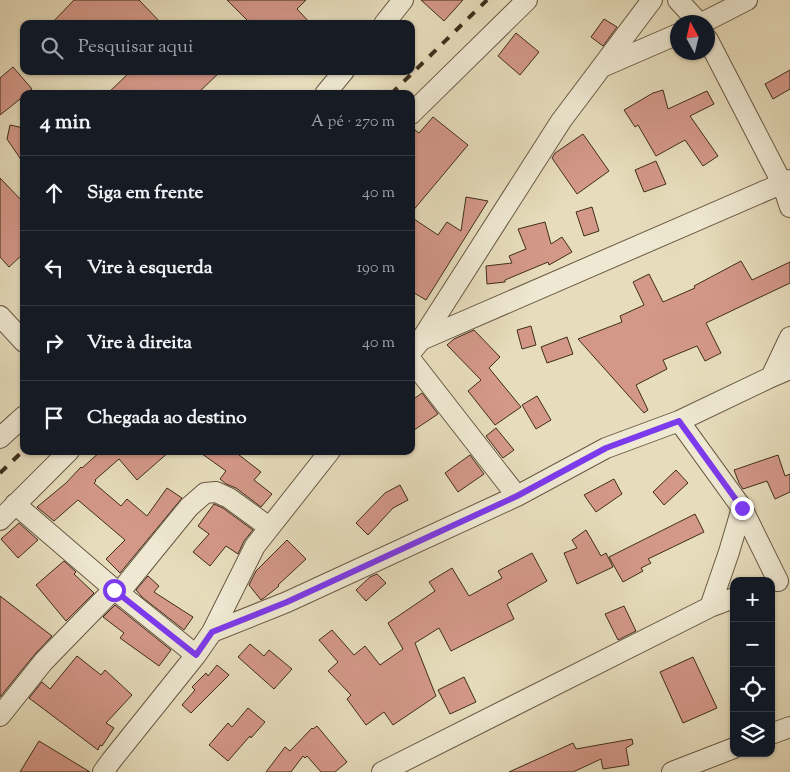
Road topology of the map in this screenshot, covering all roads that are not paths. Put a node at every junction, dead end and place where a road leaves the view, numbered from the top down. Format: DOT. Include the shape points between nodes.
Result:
graph roads {
  1 [pos="403,0"];
  2 [pos="528,0"];
  3 [pos="652,0"];
  4 [pos="678,0"];
  5 [pos="747,0"];
  6 [pos="692,15"];
  7 [pos="715,16"];
  8 [pos="387,20"];
  9 [pos="670,37"];
  10 [pos="715,53"];
  11 [pos="600,68"];
  12 [pos="341,75"];
  13 [pos="328,90"];
  14 [pos="415,110"];
  15 [pos="786,181"];
  16 [pos="790,207"];
  17 [pos="0,316"];
  18 [pos="790,337"];
  19 [pos="20,338"];
  20 [pos="416,346"];
  21 [pos="415,365"];
  22 [pos="790,370"];
  23 [pos="771,377"];
  24 [pos="20,420"];
  25 [pos="679,421"];
  26 [pos="0,438"];
  27 [pos="65,455"];
  28 [pos="327,455"];
  29 [pos="517,496"];
  30 [pos="15,504"];
  31 [pos="742,508"];
  32 [pos="0,520"];
  33 [pos="269,528"];
  34 [pos="780,580"];
  35 [pos="116,591"];
  36 [pos="730,600"];
  37 [pos="710,607"];
  38 [pos="212,632"];
  39 [pos="196,655"];
  40 [pos="0,716"];
  41 [pos="790,727"];
  42 [pos="775,733"];
  43 [pos="730,750"];
  44 [pos="103,772"];
  45 [pos="382,772"];
  46 [pos="672,772"];
  1 -- 8 [label="street"];
  2 -- 14 [label="street"];
  3 -- 11 [label="street"];
  4 -- 6 [label="street"];
  5 -- 7 [label="street"];
  9 -- 11 [label="street"];
  10 -- 15 [label="street"];
  11 -- 20 [label="street" via="561,121"];
  12 -- 13 [label="street"];
  15 -- 16 [label="street"];
  15 -- 20 [label="street"];
  17 -- 19 [label="street"];
  18 -- 23 [label="street"];
  21 -- 29 [label="street"];
  22 -- 23 [label="street"];
  23 -- 25 [label="street"];
  24 -- 26 [label="street"];
  25 -- 29 [label="street" via="606,448"];
  25 -- 31 [label="street"];
  27 -- 30 [label="street"];
  28 -- 33 [label="street"];
  29 -- 38 [label="street" via="287,602"];
  30 -- 32 [label="street"];
  30 -- 35 [label="street"];
  31 -- 34 [label="street"];
  31 -- 37 [label="street"];
  33 -- 35 [label="street" via="229,498 216,492 205,493"];
  33 -- 38 [label="street" via="255,546"];
  35 -- 39 [label="street"];
  35 -- 40 [label="street" via="44,661"];
  36 -- 37 [label="street"];
  37 -- 45 [label="street"];
  38 -- 39 [label="street"];
  39 -- 44 [label="street"];
  41 -- 42 [label="street"];
  43 -- 46 [label="street"];
}
